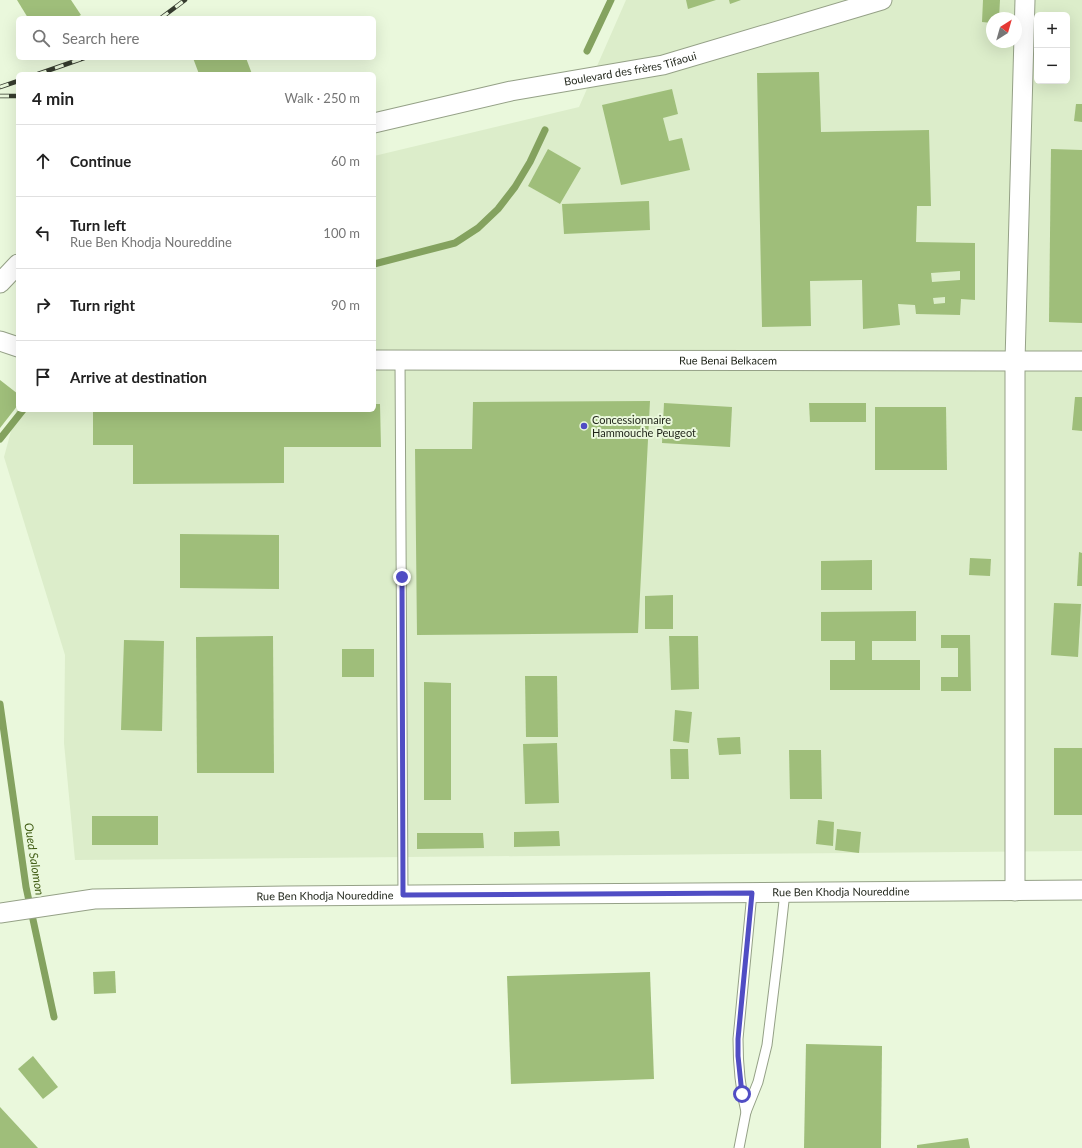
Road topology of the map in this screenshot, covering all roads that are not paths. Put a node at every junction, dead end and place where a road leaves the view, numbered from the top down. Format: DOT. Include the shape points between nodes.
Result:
graph roads {
  1 [pos="882,0"];
  2 [pos="1025,0"];
  3 [pos="376,123"];
  4 [pos="16,266"];
  5 [pos="0,284"];
  6 [pos="0,341"];
  7 [pos="16,346"];
  8 [pos="376,360"];
  9 [pos="400,360"];
  10 [pos="1015,361"];
  11 [pos="1082,361"];
  12 [pos="1082,890"];
  13 [pos="1015,891"];
  14 [pos="785,892"];
  15 [pos="752,893"];
  16 [pos="403,895"];
  17 [pos="0,913"];
  18 [pos="746,1112"];
  19 [pos="739,1148"];
  1 -- 3 [label="street, Boulevard des frères Tifaoui" via="662,65 511,91"];
  2 -- 10 [label="street"];
  4 -- 5 [label="street"];
  6 -- 7 [label="street"];
  8 -- 9 [label="street, Rue Benai Belkacem"];
  9 -- 10 [label="street, Rue Benai Belkacem"];
  9 -- 16 [label="lane"];
  10 -- 11 [label="street, Rue Benai Belkacem"];
  10 -- 13 [label="street"];
  12 -- 13 [label="street, Rue Ben Khodja Noureddine"];
  13 -- 14 [label="street, Rue Ben Khodja Noureddine"];
  14 -- 15 [label="street, Rue Ben Khodja Noureddine"];
  14 -- 18 [label="lane" via="767,1045 758,1082"];
  15 -- 16 [label="street, Rue Ben Khodja Noureddine"];
  15 -- 18 [label="lane" via="738,1039 742,1094"];
  16 -- 17 [label="street, Rue Ben Khodja Noureddine" via="94,899"];
  18 -- 19 [label="lane"];
}
